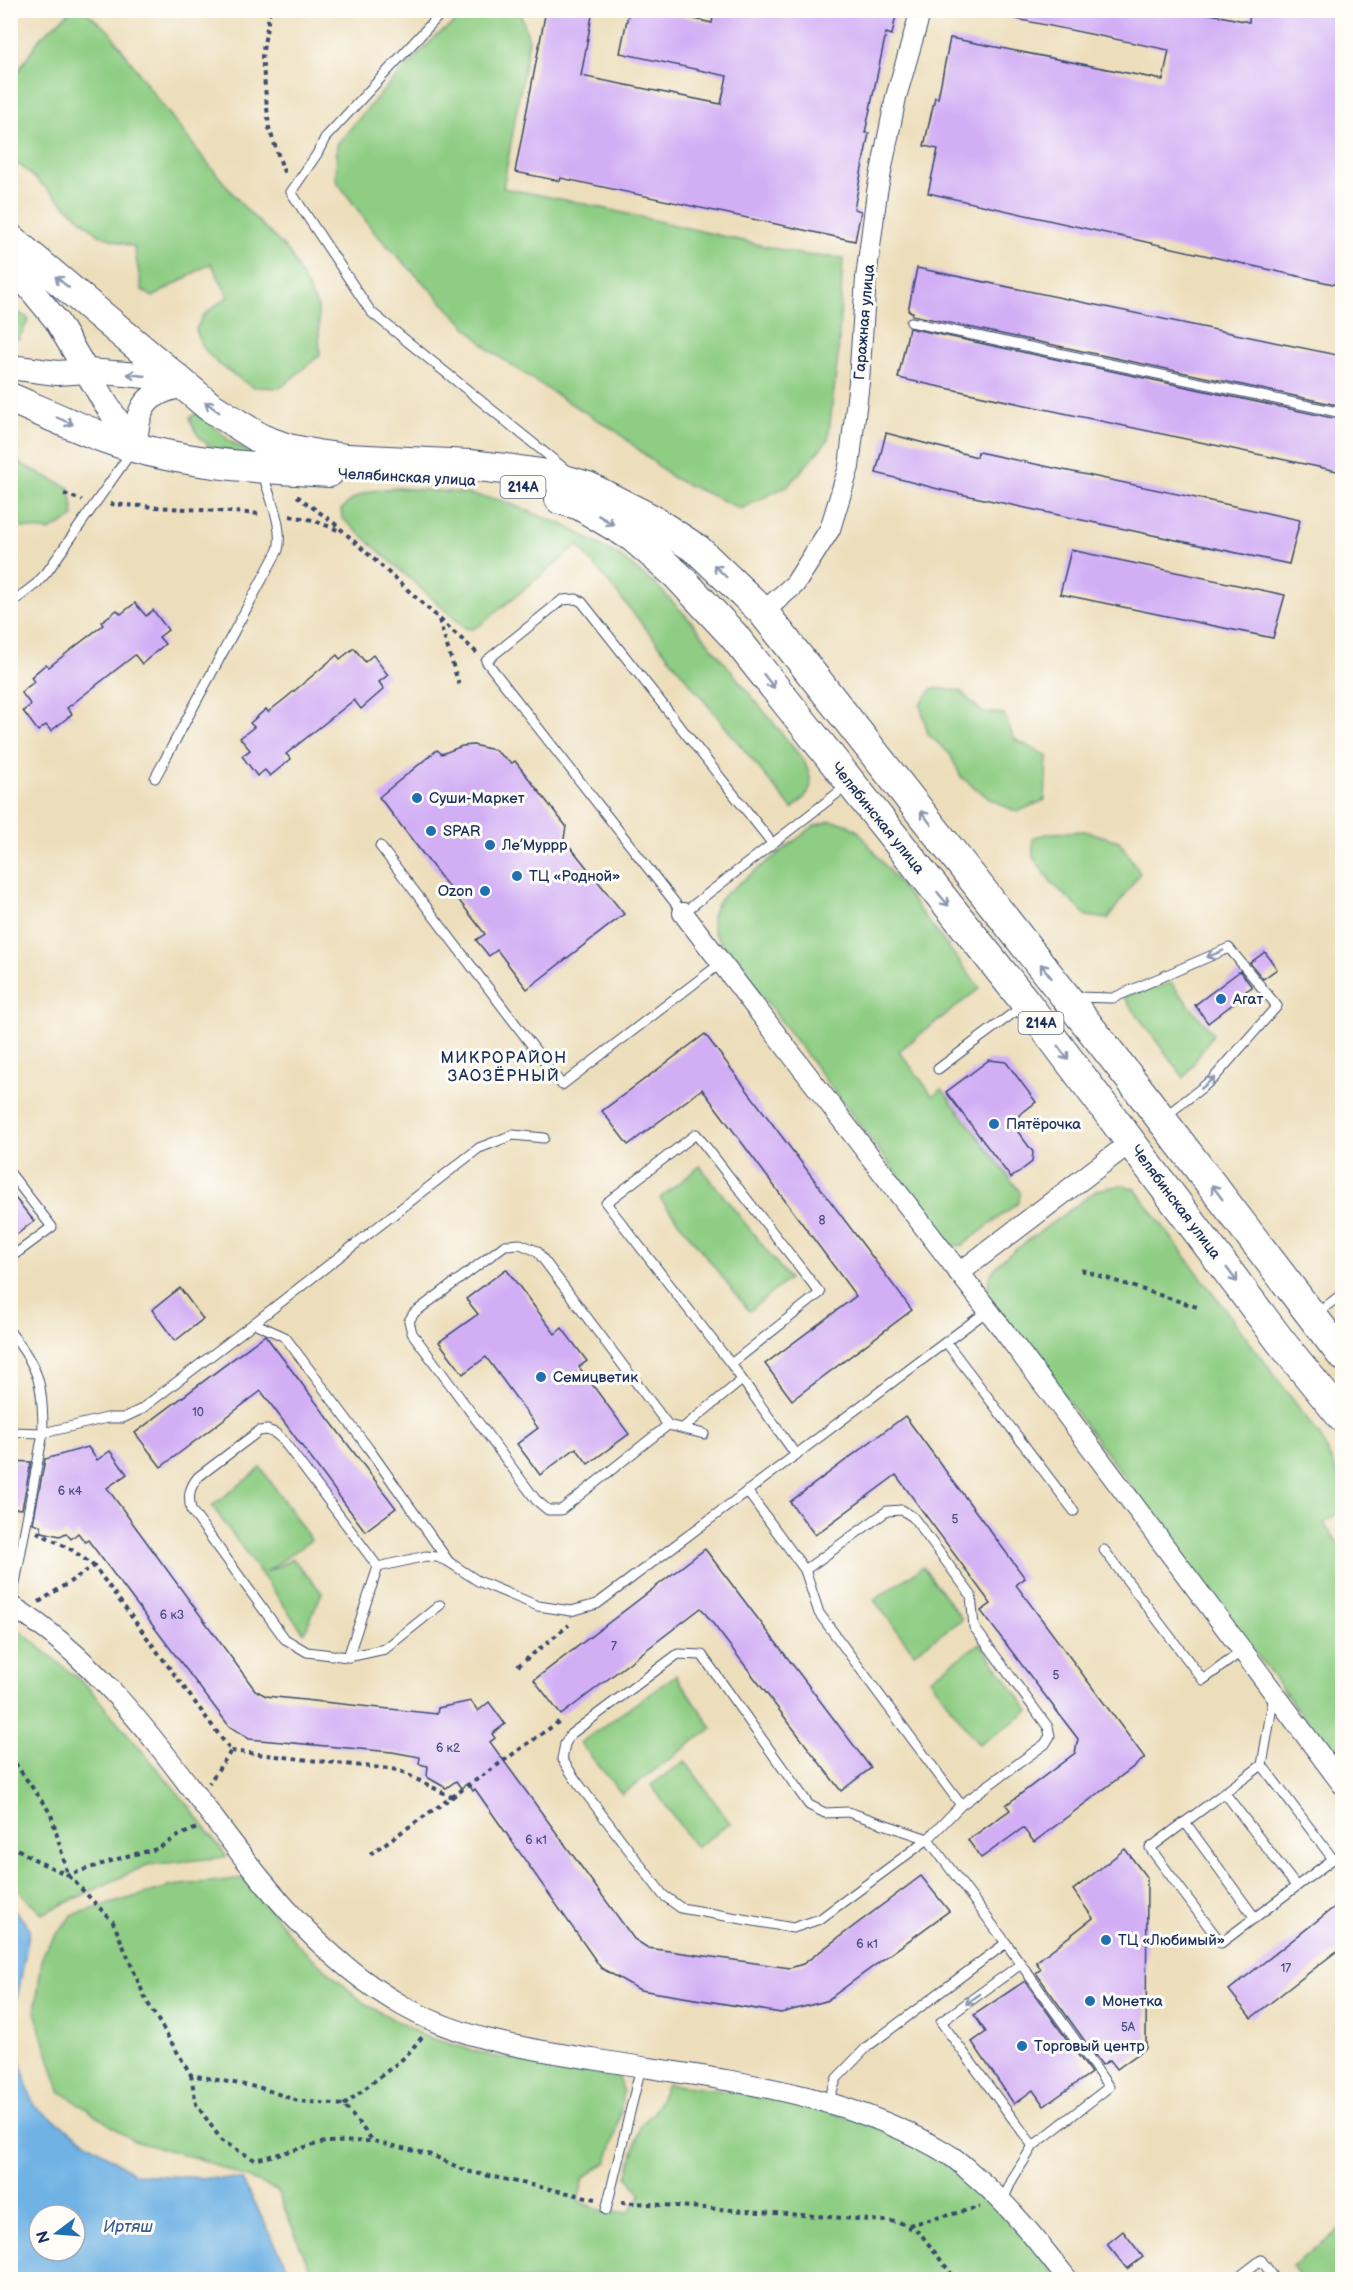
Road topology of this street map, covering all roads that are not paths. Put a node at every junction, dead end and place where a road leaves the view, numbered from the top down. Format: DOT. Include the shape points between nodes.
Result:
graph roads {
  1 [pos="444,10"];
  2 [pos="921,10"];
  3 [pos="10,239"];
  4 [pos="10,264"];
  5 [pos="911,322"];
  6 [pos="10,367"];
  7 [pos="88,371"];
  8 [pos="184,385"];
  9 [pos="10,398"];
  10 [pos="1342,413"];
  11 [pos="135,447"];
  12 [pos="261,469"];
  13 [pos="588,487"];
  14 [pos="10,603"];
  15 [pos="763,612"];
  16 [pos="733,635"];
  17 [pos="155,777"];
  18 [pos="850,783"];
  19 [pos="772,843"];
  20 [pos="380,846"];
  21 [pos="683,913"];
  22 [pos="721,963"];
  23 [pos="1066,997"];
  24 [pos="1026,1004"];
  25 [pos="938,1069"];
  26 [pos="1161,1119"];
  27 [pos="544,1138"];
  28 [pos="1131,1142"];
  29 [pos="10,1173"];
  30 [pos="10,1258"];
  31 [pos="959,1273"];
  32 [pos="1342,1295"];
  33 [pos="987,1311"];
  34 [pos="1312,1317"];
  35 [pos="254,1323"];
  36 [pos="10,1332"];
  37 [pos="946,1341"];
  38 [pos="1281,1342"];
  39 [pos="1342,1355"];
  40 [pos="731,1364"];
  41 [pos="742,1380"];
  42 [pos="1342,1417"];
  43 [pos="668,1425"];
  44 [pos="683,1428"];
  45 [pos="10,1432"];
  46 [pos="43,1432"];
  47 [pos="704,1434"];
  48 [pos="796,1455"];
  49 [pos="747,1491"];
  50 [pos="1074,1511"];
  51 [pos="1104,1550"];
  52 [pos="449,1562"];
  53 [pos="378,1567"];
  54 [pos="805,1570"];
  55 [pos="440,1605"];
  56 [pos="15,1608"];
  57 [pos="1242,1651"];
  58 [pos="348,1657"];
  59 [pos="1274,1693"];
  60 [pos="1262,1765"];
  61 [pos="1342,1784"];
  62 [pos="1224,1792"];
  63 [pos="961,1804"];
  64 [pos="1185,1822"];
  65 [pos="928,1839"];
  66 [pos="1296,1886"];
  67 [pos="1255,1918"];
  68 [pos="1006,1943"];
  69 [pos="1021,1964"];
  70 [pos="641,2067"];
  71 [pos="827,2103"];
  72 [pos="1032,2146"];
  73 [pos="1003,2200"];
  74 [pos="608,2206"];
  75 [pos="1068,2280"];
  76 [pos="1235,2280"];
  77 [pos="1276,2280"];
  1 -- 13 [label="lane" via="325,138 291,192 371,312"];
  2 -- 15 [label="street, Гаражная улица" via="896,97 877,192 849,466 830,529 795,584"];
  8 -- 3 [label="main road, Челябинская улица, one-way"];
  4 -- 7 [label="street" via="56,320"];
  5 -- 10 [label="lane"];
  6 -- 7 [label="street" via="57,373"];
  8 -- 7 [label="street, one-way" via="155,377"];
  7 -- 11 [label="street"];
  8 -- 11 [label="street" via="161,391 146,402 139,414"];
  13 -- 8 [label="main road, Челябинская улица, one-way" via="548,475 503,469 317,455 288,448 261,439"];
  9 -- 11 [label="main road, Челябинская улица, one-way"];
  11 -- 12 [label="main road, Челябинская улица"];
  11 -- 14 [label="lane" via="47,572"];
  12 -- 16 [label="main road, Челябинская улица / 214А, one-way" via="514,484 580,505 633,537 677,575"];
  12 -- 17 [label="lane" via="280,540 278,550"];
  15 -- 13 [label="main road, Челябинская улица, one-way" via="698,549 650,518"];
  15 -- 16 [label="main road"];
  23 -- 15 [label="main road, Челябинская улица, one-way"];
  16 -- 18 [label="main road, Челябинская улица / 214А, one-way"];
  18 -- 19 [label="lane"];
  18 -- 24 [label="main road, Челябинская улица / 214А, one-way"];
  19 -- 21 [label="lane"];
  19 -- 21 [label="lane" via="582,602 576,598 562,600 486,661"];
  20 -- 22 [label="lane" via="562,1085"];
  21 -- 22 [label="street"];
  22 -- 31 [label="street"];
  23 -- 26 [label="main road, Челябинская улица"];
  26 -- 23 [label="lane, one-way" via="1214,1079 1277,1006 1229,948 1113,998"];
  24 -- 25 [label="lane"];
  24 -- 28 [label="main road, Челябинская улица / 214А, one-way"];
  26 -- 28 [label="main road"];
  34 -- 26 [label="main road, Челябинская улица, one-way"];
  27 -- 35 [label="lane" via="513,1135 479,1148"];
  28 -- 31 [label="street"];
  28 -- 38 [label="main road, Челябинская улица / 214А, one-way"];
  29 -- 30 [label="lane" via="52,1227"];
  31 -- 33 [label="street"];
  32 -- 34 [label="lane"];
  33 -- 37 [label="lane"];
  33 -- 57 [label="street"];
  34 -- 38 [label="main road"];
  34 -- 39 [label="main road, Челябинская улица"];
  35 -- 46 [label="lane" via="140,1410 123,1418"];
  35 -- 52 [label="lane" via="285,1337"];
  36 -- 46 [label="lane" via="28,1354 41,1385"];
  37 -- 48 [label="lane"];
  37 -- 50 [label="lane"];
  38 -- 42 [label="main road, Челябинская улица / 214А"];
  40 -- 40 [label="lane" via="820,1293 696,1134 606,1203"];
  40 -- 41 [label="lane"];
  41 -- 44 [label="lane"];
  41 -- 48 [label="lane"];
  43 -- 43 [label="lane" via="561,1510 548,1510 536,1500 412,1333 409,1321 414,1313 505,1245 520,1244 537,1251"];
  43 -- 44 [label="lane"];
  44 -- 47 [label="lane"];
  45 -- 46 [label="lane"];
  46 -- 56 [label="lane"];
  48 -- 49 [label="lane"];
  49 -- 52 [label="lane" via="597,1604 571,1611 538,1606 478,1581"];
  49 -- 54 [label="lane"];
  51 -- 57 [label="lane" via="1203,1680"];
  52 -- 53 [label="lane" via="426,1556"];
  53 -- 58 [label="lane"];
  53 -- 58 [label="lane" via="275,1433 259,1431 192,1484 189,1501 197,1521 285,1639 306,1652"];
  54 -- 63 [label="lane" via="819,1613"];
  54 -- 63 [label="lane" via="877,1517 887,1511 902,1510 913,1517 971,1595 974,1627 1048,1727 1050,1736 1045,1744"];
  55 -- 58 [label="lane" via="385,1649"];
  56 -- 70 [label="street" via="89,1667 138,1721 300,1923 366,1982 401,2005 476,2037"];
  57 -- 59 [label="street"];
  59 -- 60 [label="lane"];
  59 -- 61 [label="street"];
  60 -- 62 [label="lane"];
  60 -- 66 [label="lane" via="1333,1859"];
  62 -- 64 [label="lane"];
  62 -- 66 [label="lane"];
  63 -- 65 [label="lane"];
  64 -- 67 [label="lane"];
  64 -- 67 [label="lane" via="1150,1848 1221,1943"];
  65 -- 65 [label="lane" via="820,1919 794,1928 681,1908 663,1895 575,1779 562,1759 565,1744 571,1734 678,1654 702,1655 809,1804 825,1813 848,1812"];
  65 -- 68 [label="lane"];
  66 -- 67 [label="lane"];
  68 -- 69 [label="lane"];
  68 -- 71 [label="lane" via="868,2046 837,2078"];
  69 -- 72 [label="lane" via="1109,2088"];
  69 -- 72 [label="lane, one-way" via="941,2022"];
  70 -- 71 [label="street"];
  70 -- 74 [label="lane"];
  71 -- 73 [label="street" via="867,2114 937,2149"];
  72 -- 73 [label="lane"];
  73 -- 75 [label="street"];
  76 -- 77 [label="lane" via="1261,2260"];
}
